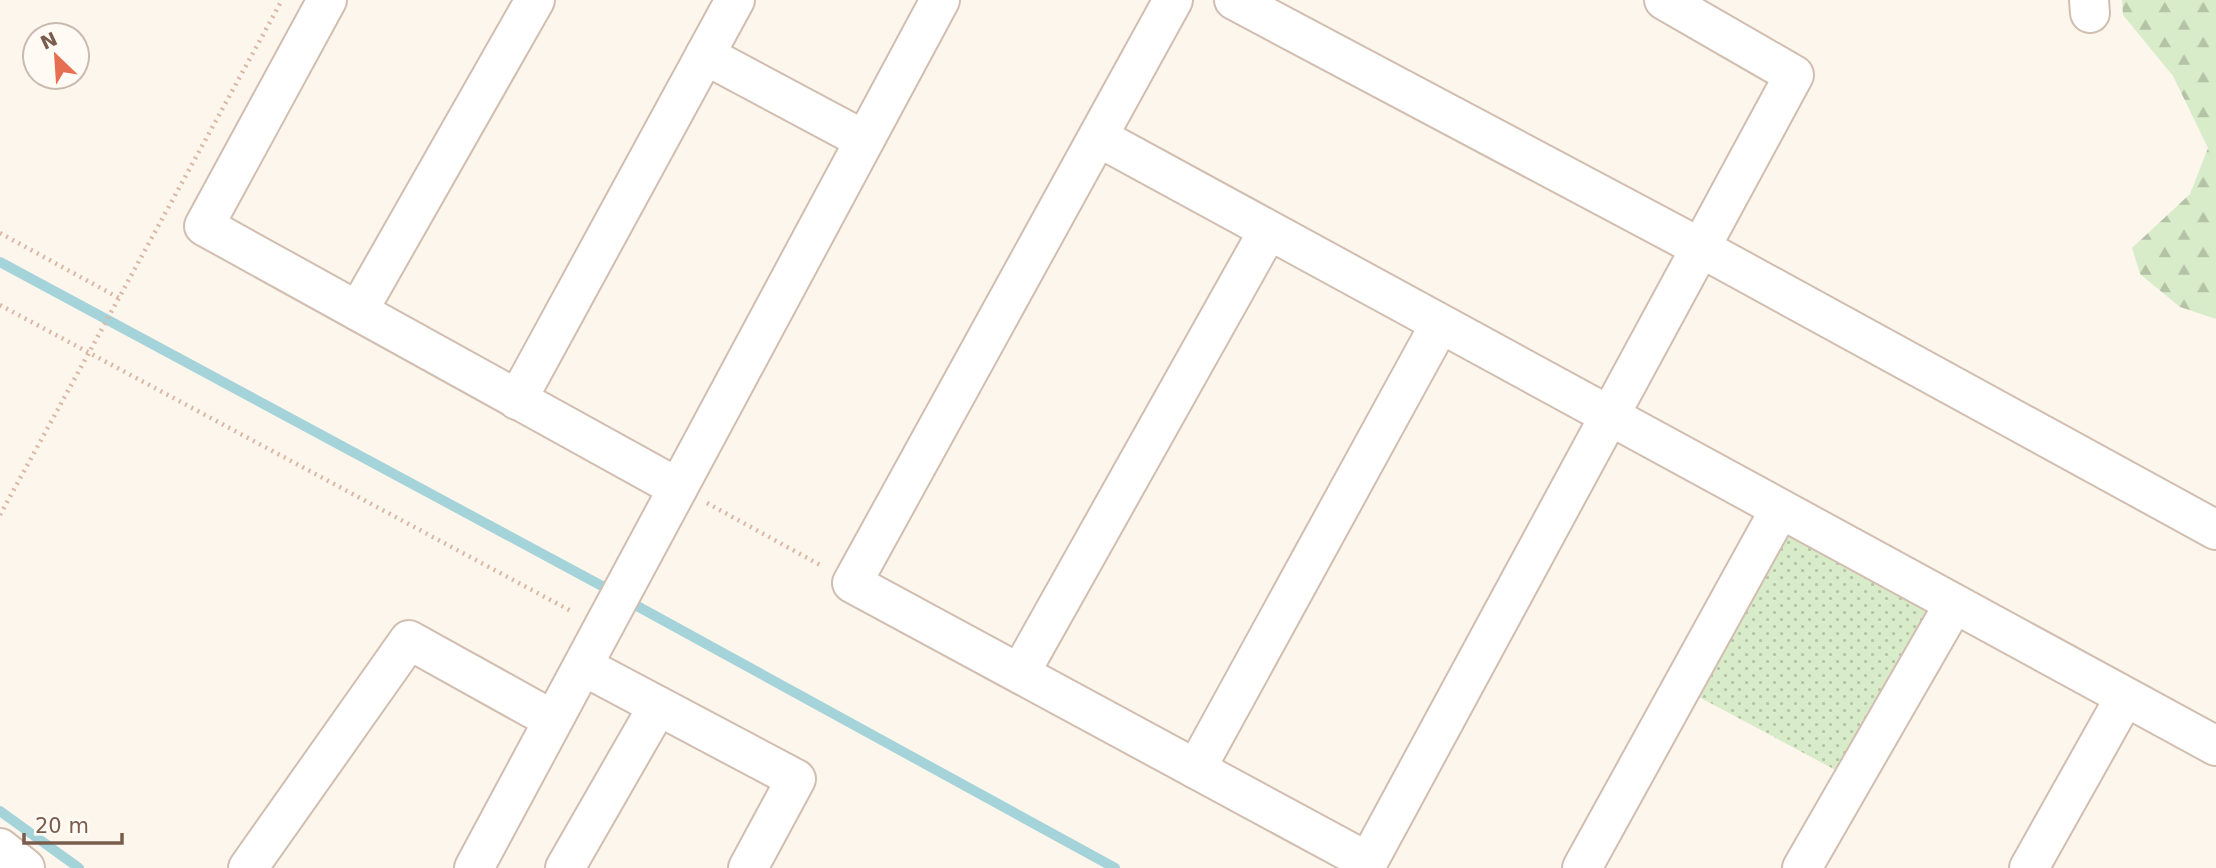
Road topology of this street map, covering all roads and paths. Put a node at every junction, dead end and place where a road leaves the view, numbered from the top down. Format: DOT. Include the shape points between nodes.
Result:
graph roads {
  1 [pos="282,0"];
  2 [pos="327,0"];
  3 [pos="535,0"];
  4 [pos="735,0"];
  5 [pos="940,0"];
  6 [pos="1173,0"];
  7 [pos="1234,0"];
  8 [pos="1664,0"];
  9 [pos="705,55"];
  10 [pos="1098,137"];
  11 [pos="864,140"];
  12 [pos="1268,231"];
  13 [pos="0,233"];
  14 [pos="1699,247"];
  15 [pos="119,298"];
  16 [pos="0,305"];
  17 [pos="358,311"];
  18 [pos="1440,324"];
  19 [pos="89,352"];
  20 [pos="517,400"];
  21 [pos="1608,416"];
  22 [pos="678,488"];
  23 [pos="1780,509"];
  24 [pos="0,514"];
  25 [pos="2216,530"];
  26 [pos="852,583"];
  27 [pos="1954,604"];
  28 [pos="603,628"];
  29 [pos="583,666"];
  30 [pos="1020,674"];
  31 [pos="2125,696"];
  32 [pos="658,706"];
  33 [pos="553,720"];
  34 [pos="2216,746"];
  35 [pos="1196,769"];
  36 [pos="0,848"];
  37 [pos="25,868"];
  38 [pos="248,868"];
  39 [pos="474,868"];
  40 [pos="565,868"];
  41 [pos="748,868"];
  42 [pos="1582,868"];
  43 [pos="1802,868"];
  44 [pos="2029,868"];
  1 -- 15 [label="path"];
  2 -- 17 [label="street" via="204,226"];
  3 -- 17 [label="street"];
  4 -- 9 [label="street"];
  5 -- 11 [label="street"];
  6 -- 10 [label="street"];
  7 -- 14 [label="street"];
  8 -- 14 [label="street" via="1794,75"];
  9 -- 11 [label="street"];
  9 -- 20 [label="street"];
  10 -- 12 [label="street"];
  10 -- 26 [label="street"];
  11 -- 22 [label="street"];
  12 -- 18 [label="street"];
  12 -- 30 [label="street"];
  13 -- 15 [label="path"];
  14 -- 21 [label="street"];
  14 -- 25 [label="street"];
  15 -- 19 [label="path"];
  16 -- 19 [label="path"];
  17 -- 20 [label="street"];
  18 -- 21 [label="street"];
  18 -- 35 [label="street"];
  19 -- 24 [label="path"];
  19 -- 28 [label="path"];
  20 -- 22 [label="street"];
  21 -- 23 [label="street"];
  21 -- 35 [label="street" via="1368,862"];
  22 -- 26 [label="path"];
  22 -- 28 [label="street"];
  23 -- 27 [label="street"];
  23 -- 42 [label="street"];
  26 -- 30 [label="street"];
  27 -- 31 [label="street"];
  27 -- 43 [label="street"];
  28 -- 29 [label="street"];
  29 -- 32 [label="street"];
  29 -- 33 [label="street"];
  30 -- 35 [label="street"];
  31 -- 34 [label="street"];
  31 -- 44 [label="street"];
  32 -- 40 [label="street"];
  32 -- 41 [label="street" via="796,779"];
  33 -- 38 [label="street" via="409,640"];
  33 -- 39 [label="street"];
  36 -- 37 [label="street"];
}
